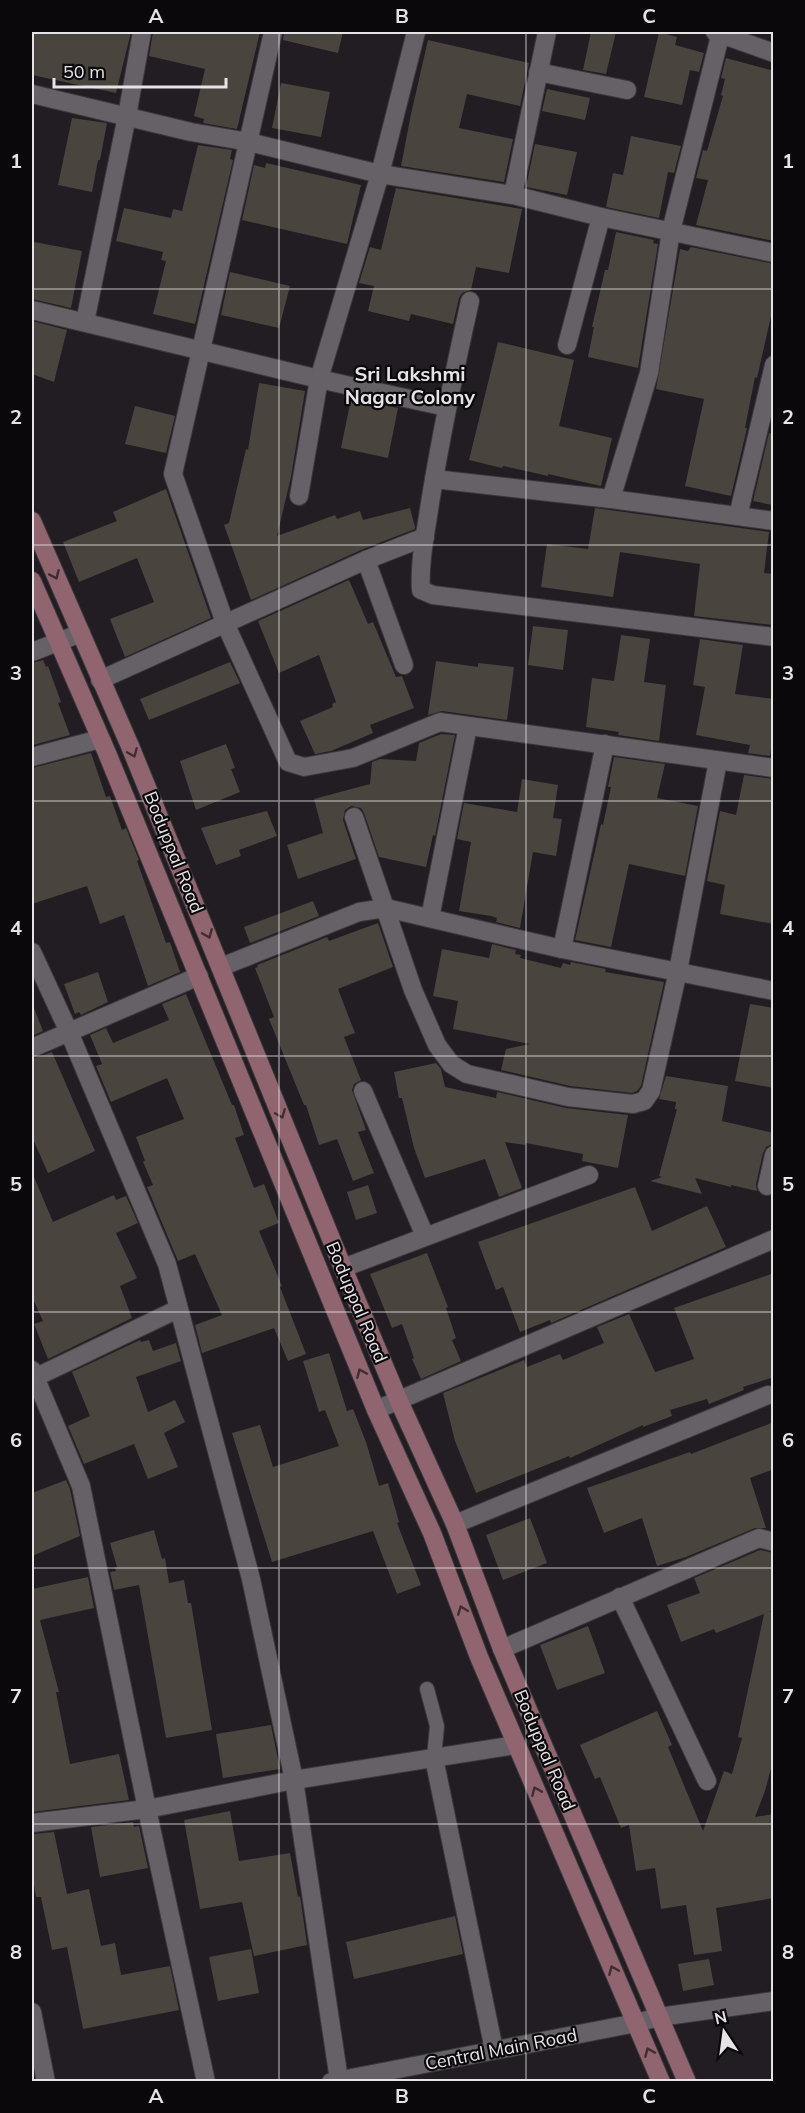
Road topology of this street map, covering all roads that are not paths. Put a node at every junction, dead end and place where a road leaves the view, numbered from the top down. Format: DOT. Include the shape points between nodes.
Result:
graph roads {
  1 [pos="142,32"];
  2 [pos="273,32"];
  3 [pos="416,32"];
  4 [pos="547,32"];
  5 [pos="719,32"];
  6 [pos="774,53"];
  7 [pos="538,72"];
  8 [pos="627,90"];
  9 [pos="32,94"];
  10 [pos="127,116"];
  11 [pos="249,142"];
  12 [pos="380,174"];
  13 [pos="513,195"];
  14 [pos="601,217"];
  15 [pos="671,231"];
  16 [pos="774,252"];
  17 [pos="470,301"];
  18 [pos="32,310"];
  19 [pos="85,322"];
  20 [pos="567,345"];
  21 [pos="201,350"];
  22 [pos="774,365"];
  23 [pos="319,379"];
  24 [pos="446,407"];
  25 [pos="434,479"];
  26 [pos="299,495"];
  27 [pos="611,499"];
  28 [pos="738,516"];
  29 [pos="32,521"];
  30 [pos="774,521"];
  31 [pos="425,537"];
  32 [pos="366,560"];
  33 [pos="32,581"];
  34 [pos="225,623"];
  35 [pos="81,633"];
  36 [pos="774,637"];
  37 [pos="59,642"];
  38 [pos="32,652"];
  39 [pos="404,665"];
  40 [pos="100,680"];
  41 [pos="468,726"];
  42 [pos="100,739"];
  43 [pos="605,744"];
  44 [pos="32,757"];
  45 [pos="718,761"];
  46 [pos="774,768"];
  47 [pos="354,817"];
  48 [pos="386,908"];
  49 [pos="429,918"];
  50 [pos="562,949"];
  51 [pos="32,952"];
  52 [pos="221,967"];
  53 [pos="678,971"];
  54 [pos="199,976"];
  55 [pos="774,991"];
  56 [pos="69,1032"];
  57 [pos="32,1048"];
  58 [pos="363,1091"];
  59 [pos="774,1155"];
  60 [pos="589,1175"];
  61 [pos="767,1186"];
  62 [pos="425,1236"];
  63 [pos="774,1239"];
  64 [pos="343,1268"];
  65 [pos="178,1309"];
  66 [pos="32,1376"];
  67 [pos="768,1395"];
  68 [pos="398,1399"];
  69 [pos="376,1410"];
  70 [pos="455,1524"];
  71 [pos="774,1542"];
  72 [pos="620,1597"];
  73 [pos="502,1649"];
  74 [pos="427,1689"];
  75 [pos="516,1744"];
  76 [pos="434,1758"];
  77 [pos="294,1780"];
  78 [pos="707,1781"];
  79 [pos="147,1809"];
  80 [pos="32,1823"];
  81 [pos="774,2001"];
  82 [pos="32,2012"];
  83 [pos="659,2017"];
  84 [pos="636,2023"];
  85 [pos="494,2050"];
  86 [pos="335,2081"];
  87 [pos="46,2082"];
  88 [pos="206,2082"];
  89 [pos="661,2082"];
  90 [pos="687,2082"];
  1 -- 10 [label="street"];
  2 -- 11 [label="street"];
  3 -- 12 [label="street"];
  4 -- 7 [label="street"];
  5 -- 6 [label="street"];
  5 -- 15 [label="street"];
  7 -- 8 [label="street"];
  7 -- 13 [label="street"];
  9 -- 10 [label="street"];
  10 -- 11 [label="street"];
  10 -- 19 [label="street"];
  11 -- 12 [label="street"];
  11 -- 21 [label="street"];
  12 -- 13 [label="street"];
  12 -- 23 [label="street"];
  13 -- 14 [label="street"];
  14 -- 15 [label="street"];
  14 -- 20 [label="street"];
  15 -- 16 [label="street"];
  15 -- 27 [label="street" via="649,373"];
  17 -- 24 [label="street"];
  18 -- 19 [label="street"];
  19 -- 21 [label="street"];
  21 -- 23 [label="street"];
  21 -- 34 [label="street" via="173,474"];
  22 -- 28 [label="street"];
  23 -- 24 [label="street"];
  23 -- 26 [label="street"];
  24 -- 25 [label="street"];
  25 -- 27 [label="street"];
  25 -- 31 [label="street"];
  27 -- 28 [label="street"];
  28 -- 30 [label="street"];
  29 -- 35 [label="street, Boduppal Road, one-way"];
  31 -- 32 [label="street"];
  31 -- 36 [label="street" via="421,590 433,595"];
  32 -- 34 [label="street"];
  32 -- 39 [label="street"];
  33 -- 37 [label="street, Boduppal Road"];
  34 -- 40 [label="street"];
  34 -- 41 [label="street" via="288,762 304,767 353,758 440,722"];
  35 -- 37 [label="street"];
  35 -- 40 [label="street, Boduppal Road"];
  37 -- 38 [label="street"];
  37 -- 42 [label="street, Boduppal Road"];
  40 -- 52 [label="street, Boduppal Road, one-way"];
  41 -- 43 [label="street"];
  41 -- 49 [label="street"];
  42 -- 44 [label="street"];
  42 -- 54 [label="street, Boduppal Road"];
  43 -- 45 [label="street"];
  43 -- 50 [label="street"];
  45 -- 46 [label="street"];
  45 -- 53 [label="street"];
  47 -- 48 [label="street"];
  48 -- 49 [label="street"];
  48 -- 52 [label="street" via="359,912"];
  48 -- 53 [label="street" via="413,990 437,1045 451,1064 467,1074 568,1097 633,1104 644,1101 651,1091"];
  49 -- 50 [label="street"];
  50 -- 53 [label="street"];
  51 -- 56 [label="street"];
  52 -- 64 [label="street, Boduppal Road, one-way"];
  53 -- 55 [label="street"];
  54 -- 56 [label="street"];
  69 -- 54 [label="street, Boduppal Road, one-way"];
  56 -- 57 [label="street"];
  56 -- 65 [label="street" via="166,1264"];
  58 -- 62 [label="street"];
  59 -- 61 [label="street"];
  60 -- 62 [label="street"];
  62 -- 64 [label="street"];
  63 -- 68 [label="street"];
  64 -- 68 [label="street, Boduppal Road"];
  65 -- 66 [label="street"];
  65 -- 77 [label="street" via="251,1579"];
  66 -- 79 [label="street" via="81,1486"];
  67 -- 70 [label="street"];
  68 -- 69 [label="street"];
  68 -- 70 [label="street, Boduppal Road"];
  75 -- 69 [label="street, Boduppal Road, one-way" via="432,1533"];
  70 -- 73 [label="street, Boduppal Road"];
  71 -- 72 [label="street" via="759,1538"];
  72 -- 73 [label="street"];
  72 -- 78 [label="street"];
  73 -- 83 [label="street, Boduppal Road"];
  74 -- 76 [label="lane" via="438,1726"];
  75 -- 76 [label="street"];
  84 -- 75 [label="street, Boduppal Road, one-way"];
  76 -- 77 [label="street"];
  76 -- 85 [label="street"];
  77 -- 79 [label="street"];
  77 -- 86 [label="street"];
  79 -- 80 [label="street"];
  79 -- 88 [label="street"];
  81 -- 83 [label="street, Central Main Road"];
  82 -- 87 [label="street"];
  83 -- 84 [label="street, Central Main Road"];
  83 -- 90 [label="street, Boduppal Road"];
  84 -- 85 [label="street, Central Main Road"];
  89 -- 84 [label="street, Boduppal Road, one-way"];
  85 -- 86 [label="street, Central Main Road"];
}
